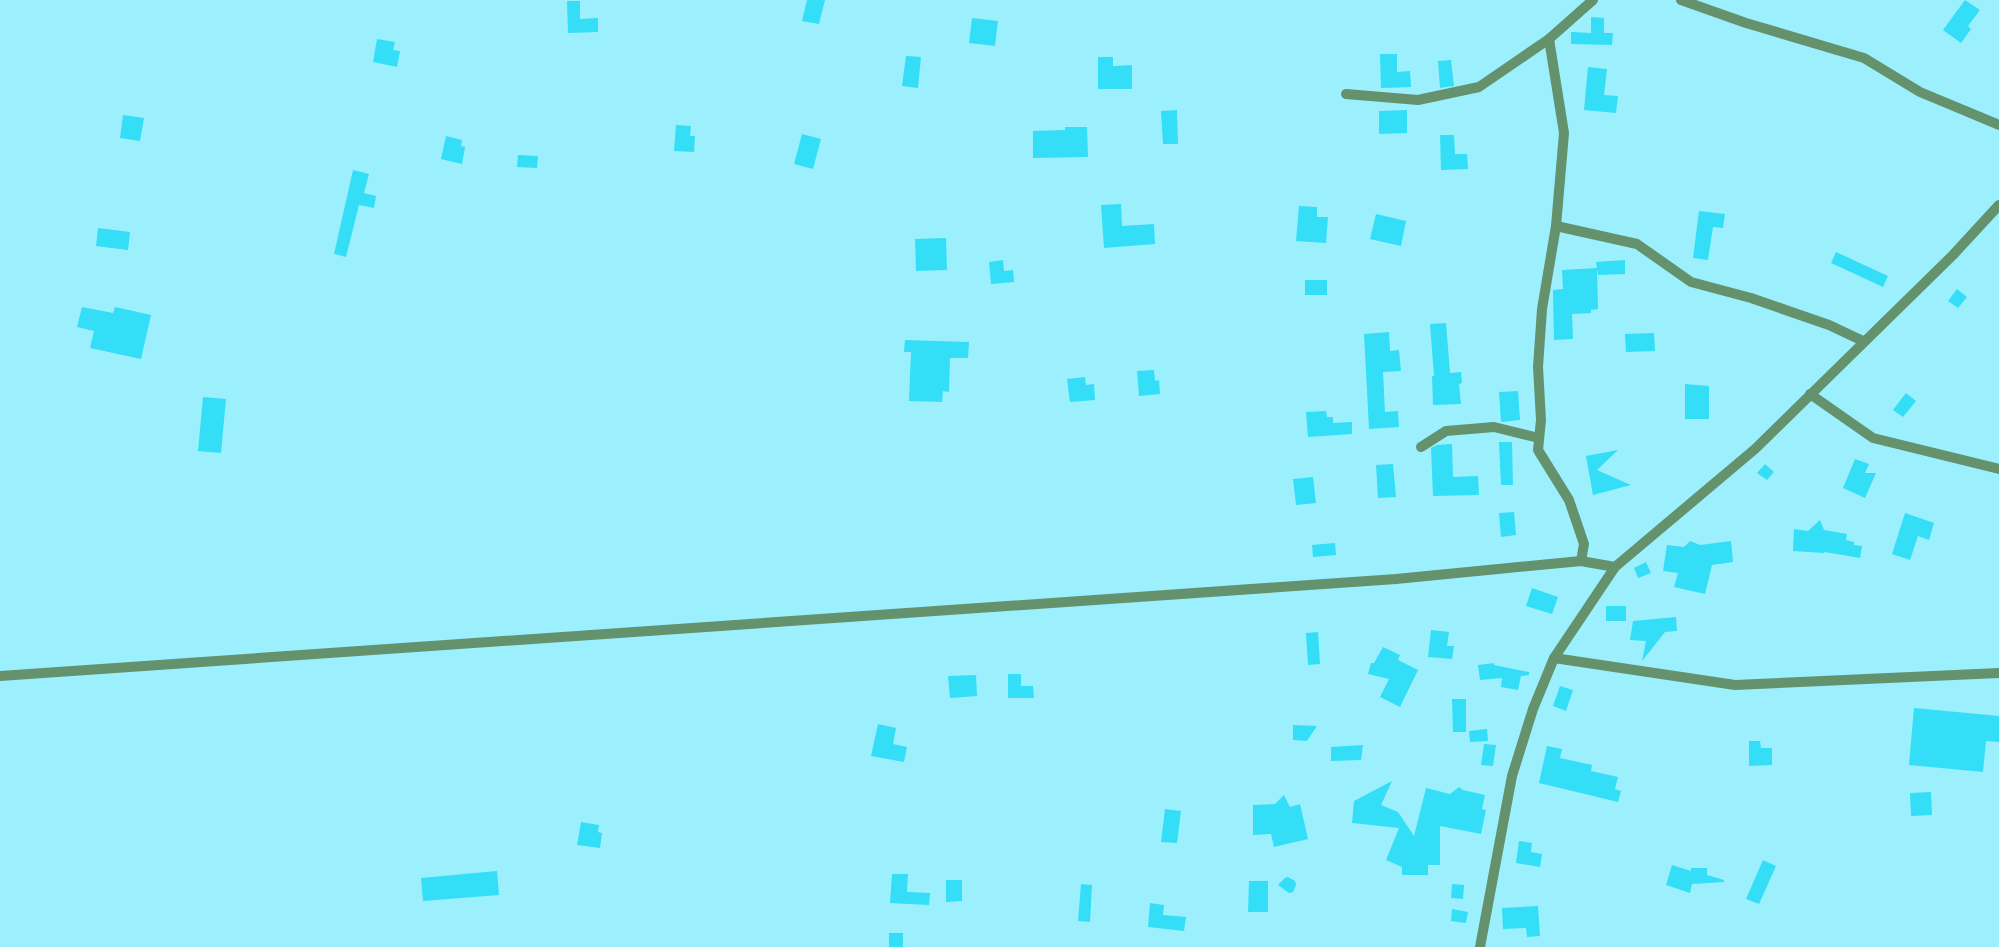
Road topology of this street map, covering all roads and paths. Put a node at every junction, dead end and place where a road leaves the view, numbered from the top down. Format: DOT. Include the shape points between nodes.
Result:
graph roads {
  1 [pos="1593,0"];
  2 [pos="1681,0"];
  3 [pos="1549,39"];
  4 [pos="1346,94"];
  5 [pos="1999,125"];
  6 [pos="1999,205"];
  7 [pos="1556,226"];
  8 [pos="1863,341"];
  9 [pos="1810,394"];
  10 [pos="1539,438"];
  11 [pos="1421,447"];
  12 [pos="1999,469"];
  13 [pos="1581,561"];
  14 [pos="1615,567"];
  15 [pos="1554,658"];
  16 [pos="1999,673"];
  17 [pos="0,676"];
  18 [pos="1480,947"];
  1 -- 3 [label="street"];
  2 -- 5 [label="street" via="1746,23 1864,58 1920,92"];
  3 -- 4 [label="street" via="1478,87 1418,100"];
  3 -- 7 [label="street" via="1564,133"];
  6 -- 8 [label="street" via="1952,255"];
  7 -- 8 [label="street" via="1637,244 1691,282 1751,298 1828,325"];
  7 -- 10 [label="street" via="1542,309 1538,367 1541,420"];
  8 -- 9 [label="street"];
  9 -- 12 [label="street" via="1873,438"];
  9 -- 14 [label="street" via="1755,449"];
  10 -- 11 [label="street" via="1494,427 1446,431"];
  10 -- 13 [label="street" via="1538,450 1569,500 1584,544"];
  13 -- 14 [label="street"];
  13 -- 17 [label="street" via="1396,579"];
  14 -- 15 [label="street"];
  15 -- 16 [label="street" via="1735,685"];
  15 -- 18 [label="street" via="1533,709 1512,776"];
}
